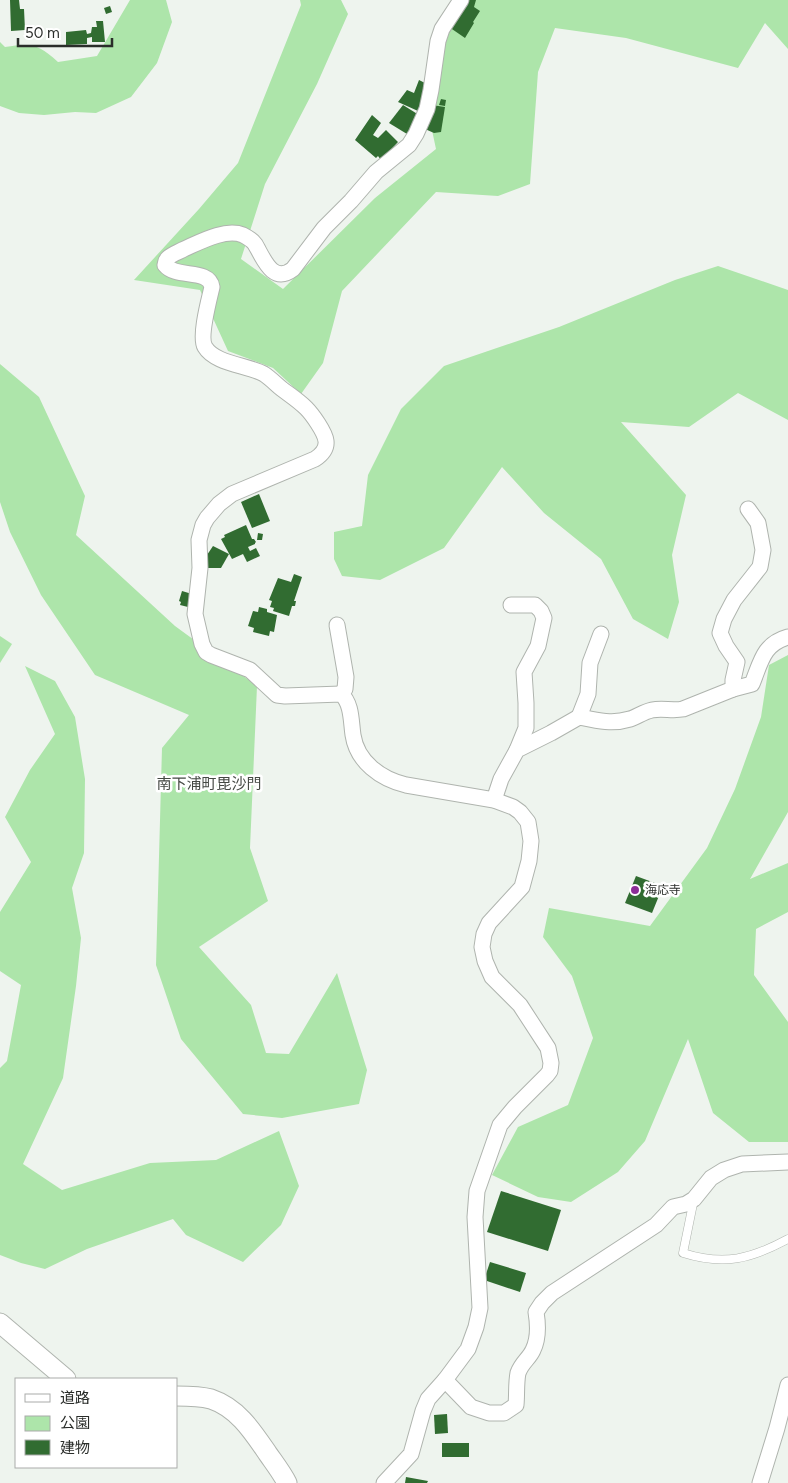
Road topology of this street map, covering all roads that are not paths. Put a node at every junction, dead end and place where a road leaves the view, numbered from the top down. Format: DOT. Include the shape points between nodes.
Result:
graph roads {
  1 [pos="461,0"];
  2 [pos="748,509"];
  3 [pos="511,605"];
  4 [pos="337,625"];
  5 [pos="601,634"];
  6 [pos="788,637"];
  7 [pos="734,689"];
  8 [pos="341,694"];
  9 [pos="579,716"];
  10 [pos="517,750"];
  11 [pos="494,800"];
  12 [pos="788,1162"];
  13 [pos="694,1199"];
  14 [pos="788,1239"];
  15 [pos="0,1322"];
  16 [pos="65,1378"];
  17 [pos="445,1380"];
  18 [pos="788,1385"];
  19 [pos="178,1396"];
  20 [pos="288,1483"];
  21 [pos="384,1483"];
  22 [pos="760,1483"];
  1 -- 8 [label="street" via="442,29 427,109 416,134 324,228 293,269 283,273 274,271 264,262 251,240 232,233 213,236 171,255 165,262 170,271 199,275 211,283 202,338 210,353 271,380 306,408 326,441 326,448 315,460 232,494 207,518 199,540 200,568 195,605 204,649 211,655 250,670 277,695"];
  2 -- 7 [label="street" via="758,523 763,550 760,567 734,600 720,633 737,662"];
  3 -- 10 [label="street" via="535,605 544,618 538,646 524,672 526,728"];
  4 -- 8 [label="street" via="346,677"];
  5 -- 9 [label="street" via="590,663 588,694"];
  6 -- 7 [label="street" via="777,640 766,650 752,684"];
  7 -- 9 [label="street" via="683,709 654,709 613,723"];
  8 -- 11 [label="street" via="350,710 355,745 376,772 393,782"];
  9 -- 10 [label="street"];
  10 -- 11 [label="street"];
  11 -- 17 [label="street" via="513,807 525,817 531,841 522,887 489,922 482,941 483,954 492,977 520,1005 546,1043 551,1063 547,1075 500,1125 477,1191 475,1217 480,1308 468,1349"];
  12 -- 13 [label="street" via="742,1164 724,1170 711,1178"];
  13 -- 14 [label="lane" via="683,1253 701,1259 738,1258 769,1250"];
  13 -- 17 [label="street" via="673,1207 656,1225 552,1293 542,1303 536,1312 538,1328 533,1351 518,1374 516,1405 504,1413 489,1413 472,1407"];
  15 -- 16 [label="street"];
  17 -- 21 [label="street" via="428,1399 411,1454"];
  18 -- 22 [label="street"];
  19 -- 20 [label="street" via="211,1400 236,1413"];
}
